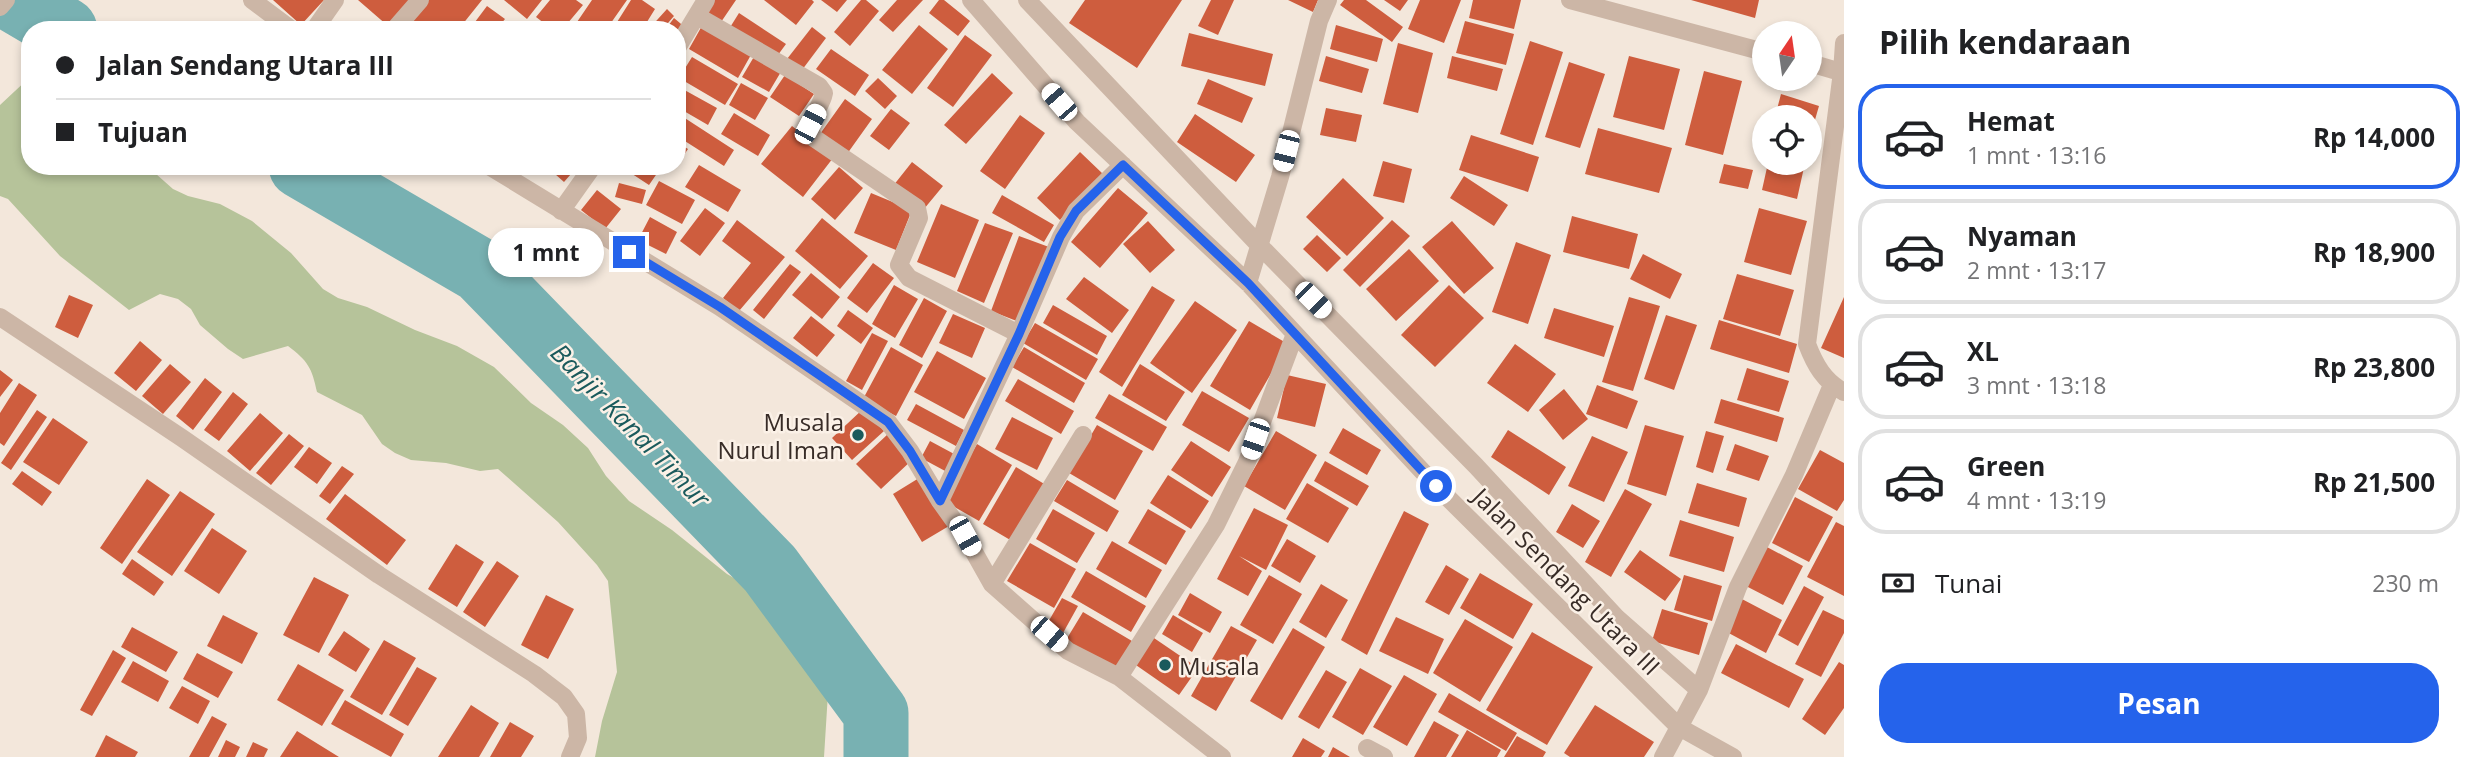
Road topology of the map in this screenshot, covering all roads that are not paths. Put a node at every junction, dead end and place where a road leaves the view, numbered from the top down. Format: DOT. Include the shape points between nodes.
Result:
graph roads {
  1 [pos="6,0"];
  2 [pos="252,0"];
  3 [pos="335,0"];
  4 [pos="420,0"];
  5 [pos="706,0"];
  6 [pos="971,0"];
  7 [pos="1027,0"];
  8 [pos="1328,0"];
  9 [pos="1570,0"];
  10 [pos="0,7"];
  11 [pos="697,16"];
  12 [pos="280,21"];
  13 [pos="320,21"];
  14 [pos="402,21"];
  15 [pos="686,34"];
  16 [pos="1844,43"];
  17 [pos="1752,49"];
  18 [pos="1822,67"];
  19 [pos="1843,72"];
  20 [pos="1123,165"];
  21 [pos="503,175"];
  22 [pos="587,175"];
  23 [pos="561,211"];
  24 [pos="1259,245"];
  25 [pos="1248,283"];
  26 [pos="0,317"];
  27 [pos="1019,334"];
  28 [pos="1295,334"];
  29 [pos="1838,389"];
  30 [pos="1083,435"];
  31 [pos="940,501"];
  32 [pos="992,584"];
  33 [pos="1119,677"];
  34 [pos="1699,690"];
  35 [pos="1679,727"];
  36 [pos="1367,748"];
  37 [pos="570,757"];
  38 [pos="1222,757"];
  39 [pos="1384,757"];
  40 [pos="1663,757"];
  41 [pos="1733,757"];
  1 -- 10 [label="street"];
  2 -- 12 [label="street"];
  3 -- 13 [label="street"];
  4 -- 14 [label="street"];
  5 -- 11 [label="street"];
  6 -- 20 [label="street, Jalan Sendang Utara III" via="1077,122"];
  7 -- 24 [label="street"];
  8 -- 24 [label="street"];
  9 -- 17 [label="street"];
  11 -- 15 [label="street"];
  11 -- 27 [label="street" via="819,86 824,93 810,124 814,138 917,208 919,218 899,265 909,278"];
  16 -- 19 [label="street"];
  18 -- 19 [label="street"];
  19 -- 29 [label="street" via="1807,344 1815,365"];
  20 -- 25 [label="street, Jalan Sendang Utara III"];
  20 -- 27 [label="street" via="1076,211 1060,237"];
  21 -- 23 [label="street"];
  22 -- 23 [label="street"];
  23 -- 31 [label="street" via="720,307 888,422"];
  24 -- 25 [label="street"];
  24 -- 34 [label="street" via="1618,618"];
  25 -- 28 [label="street, Jalan Sendang Utara III"];
  26 -- 37 [label="street" via="564,697 576,714 578,738"];
  27 -- 31 [label="street"];
  28 -- 33 [label="street" via="1247,462 1216,525"];
  28 -- 35 [label="street, Jalan Sendang Utara III" via="1436,486"];
  29 -- 34 [label="street" via="1738,587"];
  30 -- 32 [label="street"];
  31 -- 32 [label="street"];
  32 -- 33 [label="street" via="1068,651"];
  33 -- 38 [label="street"];
  34 -- 35 [label="street"];
  35 -- 40 [label="street"];
  35 -- 41 [label="street, Jalan Sendang Utara III"];
  36 -- 39 [label="street"];
}
